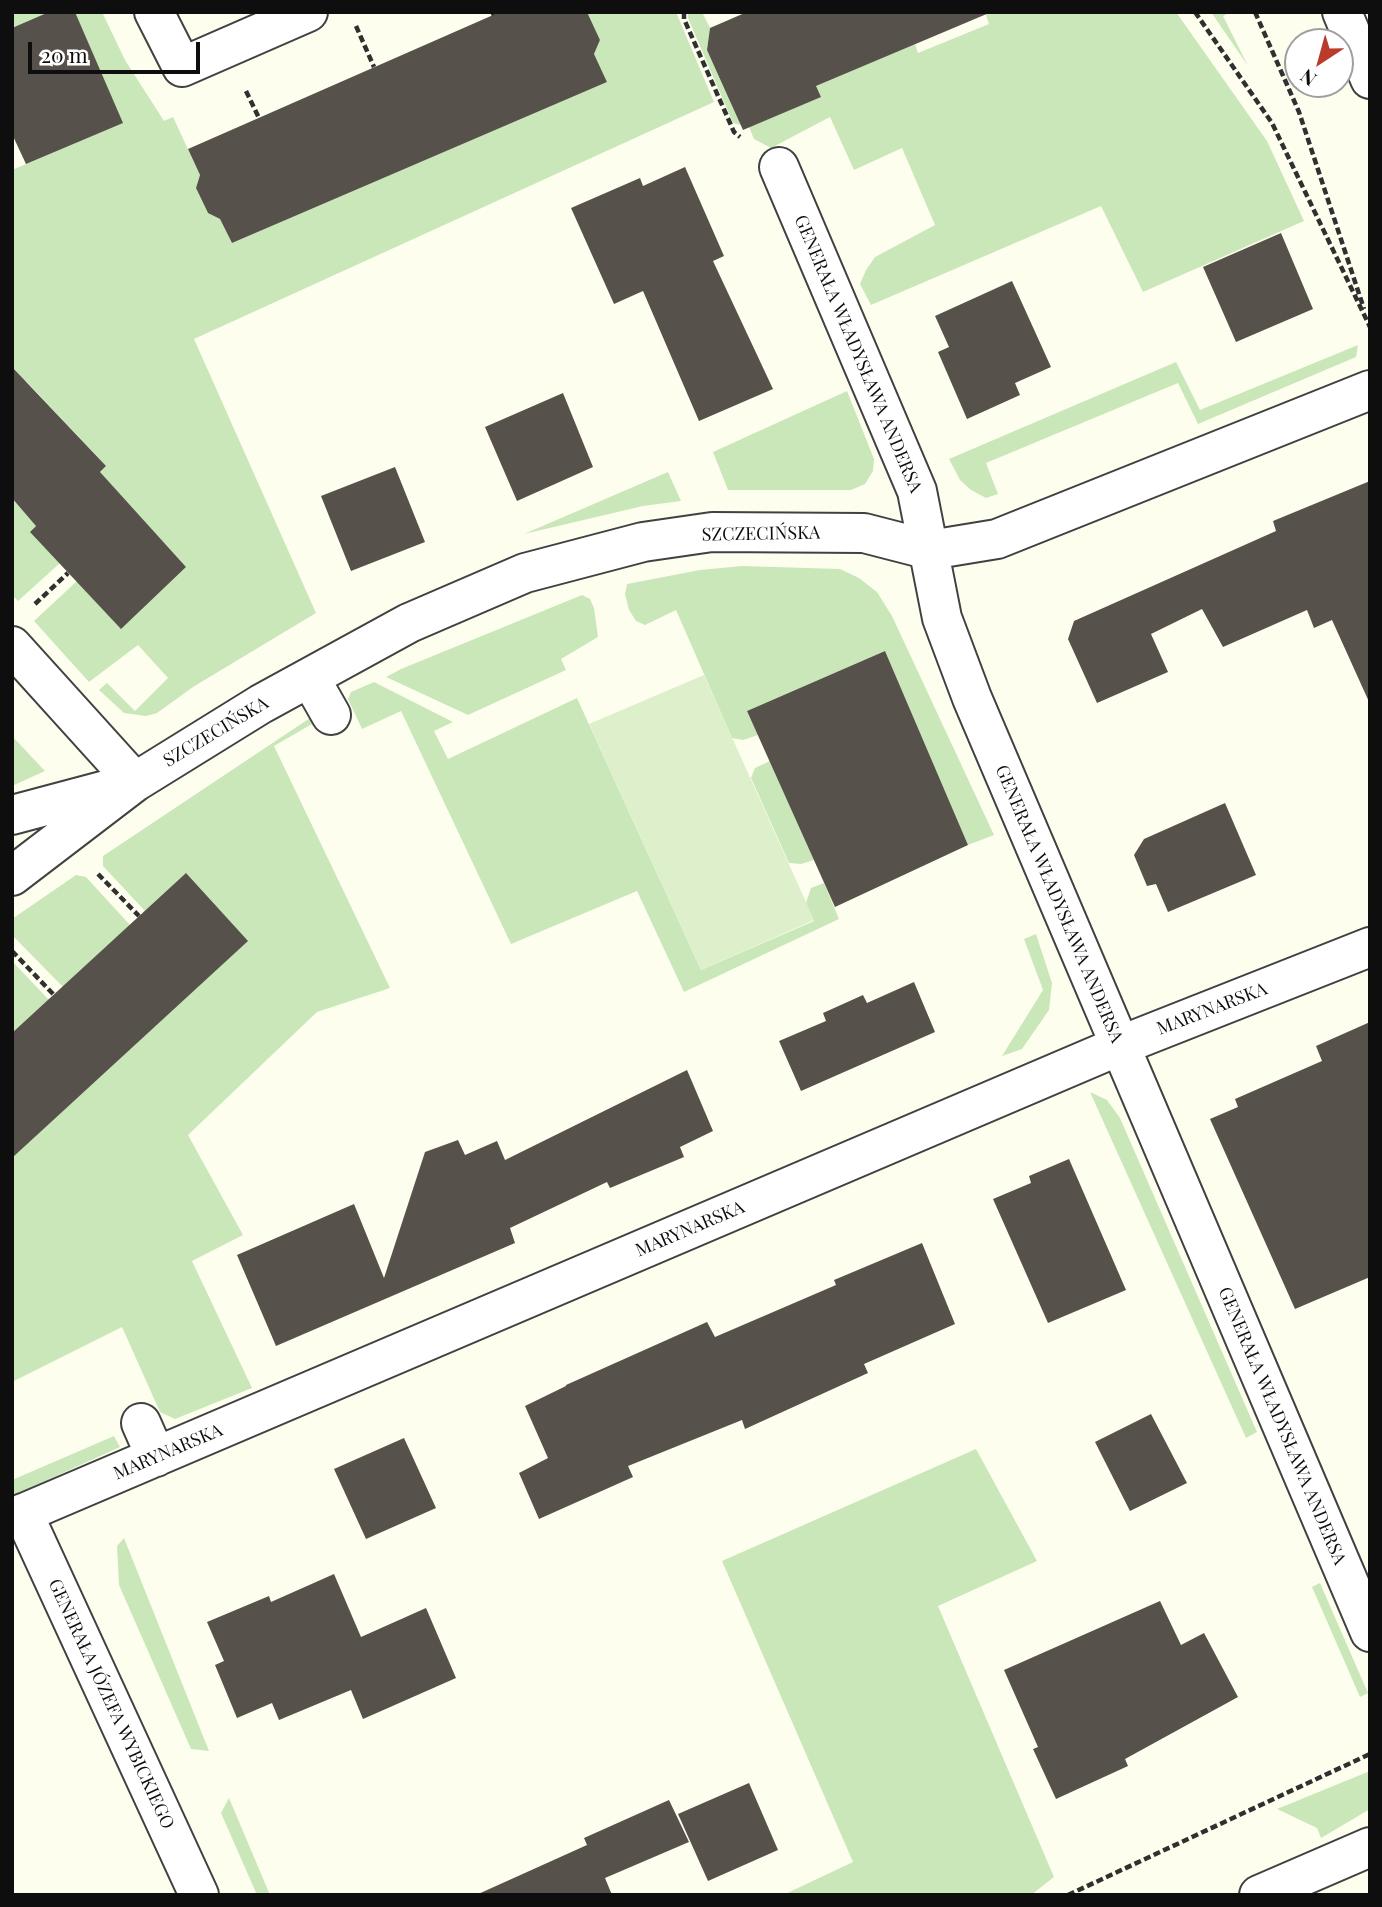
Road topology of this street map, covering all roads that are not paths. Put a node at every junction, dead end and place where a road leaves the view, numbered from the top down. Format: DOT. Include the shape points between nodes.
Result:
graph roads {
  1 [pos="154,12"];
  2 [pos="308,12"];
  3 [pos="1342,12"];
  4 [pos="1370,79"];
  5 [pos="779,167"];
  6 [pos="1370,390"];
  7 [pos="930,550"];
  8 [pos="12,646"];
  9 [pos="310,678"];
  10 [pos="331,715"];
  11 [pos="135,782"];
  12 [pos="12,815"];
  13 [pos="12,876"];
  14 [pos="1370,947"];
  15 [pos="1119,1046"];
  16 [pos="18,1515"];
  17 [pos="1370,1632"];
  18 [pos="1370,1847"];
  19 [pos="199,1895"];
  20 [pos="1259,1895"];
  1 -- 2 [label="street" via="182,67"];
  3 -- 4 [label="street"];
  5 -- 7 [label="street, GENERAŁA WŁADYSŁAWA ANDERSA" via="917,491"];
  6 -- 7 [label="street, SZCZECIŃSKA" via="997,539"];
  7 -- 9 [label="street, SZCZECIŃSKA" via="864,533 712,533 643,542 526,573 409,623"];
  7 -- 15 [label="street, GENERAŁA WŁADYSŁAWA ANDERSA" via="942,618 967,686"];
  8 -- 11 [label="street"];
  9 -- 10 [label="street"];
  9 -- 11 [label="street, SZCZECIŃSKA"];
  11 -- 12 [label="street, SZCZECIŃSKA"];
  11 -- 13 [label="street, SZCZECIŃSKA"];
  14 -- 15 [label="street, MARYNARSKA"];
  15 -- 16 [label="street, MARYNARSKA" via="148,1440"];
  15 -- 17 [label="street, GENERAŁA WŁADYSŁAWA ANDERSA"];
  16 -- 19 [label="street, GENERAŁA JÓZEFA WYBICKIEGO"];
  18 -- 20 [label="street"];
}
